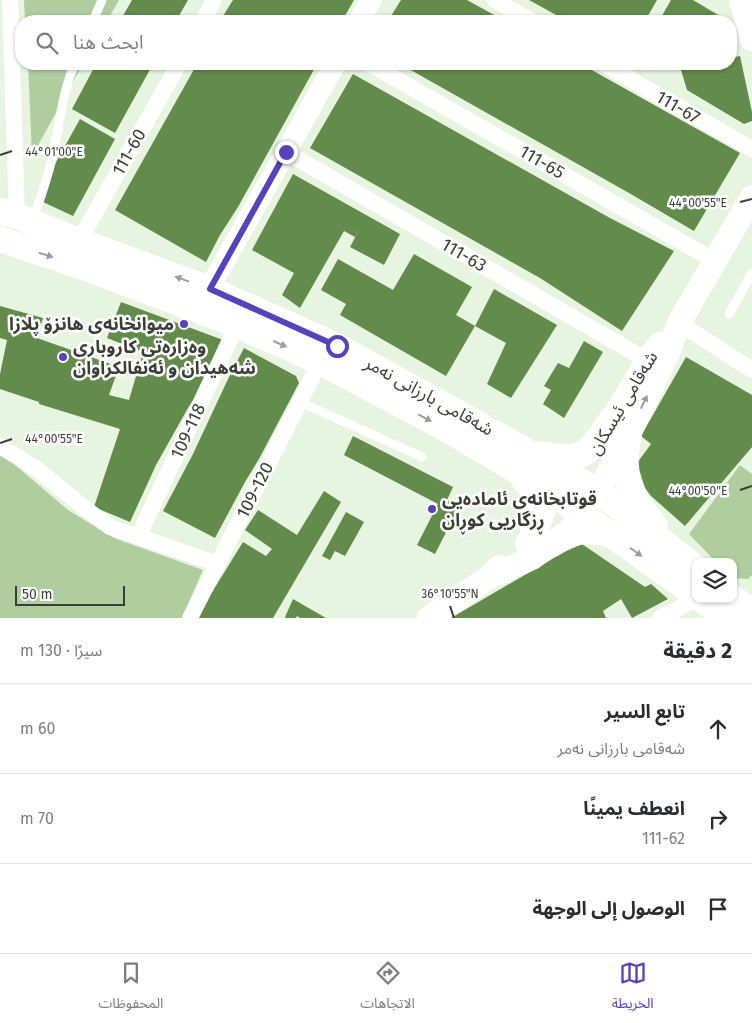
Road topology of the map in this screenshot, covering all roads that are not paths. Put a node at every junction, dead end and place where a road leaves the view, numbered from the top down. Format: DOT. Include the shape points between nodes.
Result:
graph roads {
  1 [pos="10,0"];
  2 [pos="102,0"];
  3 [pos="214,0"];
  4 [pos="371,0"];
  5 [pos="495,0"];
  6 [pos="741,0"];
  7 [pos="96,15"];
  8 [pos="205,15"];
  9 [pos="362,15"];
  10 [pos="521,15"];
  11 [pos="752,39"];
  12 [pos="72,70"];
  13 [pos="175,70"];
  14 [pos="332,70"];
  15 [pos="381,70"];
  16 [pos="614,70"];
  17 [pos="752,149"];
  18 [pos="286,152"];
  19 [pos="752,197"];
  20 [pos="17,217"];
  21 [pos="0,240"];
  22 [pos="79,241"];
  23 [pos="715,261"];
  24 [pos="752,273"];
  25 [pos="210,289"];
  26 [pos="729,314"];
  27 [pos="679,322"];
  28 [pos="237,325"];
  29 [pos="643,358"];
  30 [pos="320,362"];
  31 [pos="752,370"];
  32 [pos="300,402"];
  33 [pos="620,427"];
  34 [pos="0,446"];
  35 [pos="527,451"];
  36 [pos="422,457"];
  37 [pos="500,460"];
  38 [pos="578,494"];
  39 [pos="610,534"];
  40 [pos="138,537"];
  41 [pos="540,544"];
  42 [pos="675,552"];
  43 [pos="218,564"];
  44 [pos="692,565"];
  45 [pos="692,592"];
  46 [pos="692,601"];
  47 [pos="737,601"];
  48 [pos="706,603"];
  49 [pos="752,612"];
  50 [pos="190,618"];
  51 [pos="429,618"];
  52 [pos="660,618"];
  53 [pos="726,618"];
  1 -- 20 [label="street"];
  2 -- 7 [label="lane"];
  3 -- 8 [label="street"];
  4 -- 9 [label="street"];
  5 -- 10 [label="street"];
  6 -- 11 [label="main road"];
  12 -- 20 [label="lane" via="53,154"];
  13 -- 22 [label="street, 111-60"];
  14 -- 18 [label="street"];
  15 -- 23 [label="street, 111-65"];
  16 -- 17 [label="street, 111-67"];
  18 -- 25 [label="street"];
  18 -- 29 [label="street, 111-63"];
  19 -- 23 [label="main road, شەقامی ئیسکان"];
  20 -- 22 [label="main road, شەقامی بارزانی نەمر"];
  21 -- 28 [label="main road, شەقامی بارزانی نەمر, one-way" via="89,269"];
  25 -- 22 [label="main road, شەقامی بارزانی نەمر, one-way"];
  23 -- 27 [label="main road, شەقامی ئیسکان"];
  24 -- 26 [label="lane"];
  25 -- 35 [label="main road, شەقامی بارزانی نەمر" via="337,346"];
  27 -- 31 [label="street"];
  27 -- 33 [label="main road, شەقامی ئیسکان" via="668,353"];
  28 -- 30 [label="main road, شەقامی بارزانی نەمر, one-way"];
  28 -- 40 [label="street, 109-118"];
  30 -- 32 [label="street, 109-120"];
  30 -- 37 [label="main road, شەقامی بارزانی نەمر, one-way"];
  32 -- 36 [label="lane"];
  32 -- 43 [label="street, 109-120"];
  33 -- 35 [label="main road" via="580,456 557,457"];
  33 -- 38 [label="main road, شەقامی ئیسکان"];
  33 -- 42 [label="main road" via="626,476 635,498"];
  34 -- 40 [label="street" via="37,469 110,527"];
  35 -- 38 [label="main road, شەقامی بارزانی نەمر"];
  37 -- 38 [label="main road, شەقامی بارزانی نەمر" via="541,485"];
  37 -- 41 [label="main road" via="523,479 540,500 543,510"];
  38 -- 39 [label="main road, شەقامی بارزانی نەمر"];
  38 -- 41 [label="main road, شەقامی ئیسکان" via="540,534"];
  38 -- 42 [label="main road, شەقامی بارزانی نەمر"];
  39 -- 41 [label="main road" via="585,530"];
  39 -- 45 [label="main road, شەقامی بارزانی نەمر, one-way"];
  40 -- 43 [label="street"];
  41 -- 51 [label="main road, شەقامی ئیسکان"];
  42 -- 44 [label="main road, شەقامی بارزانی نەمر"];
  43 -- 50 [label="street, 109-120"];
  46 -- 52 [label="street"];
  47 -- 49 [label="main road"];
  48 -- 53 [label="main road"];
}
